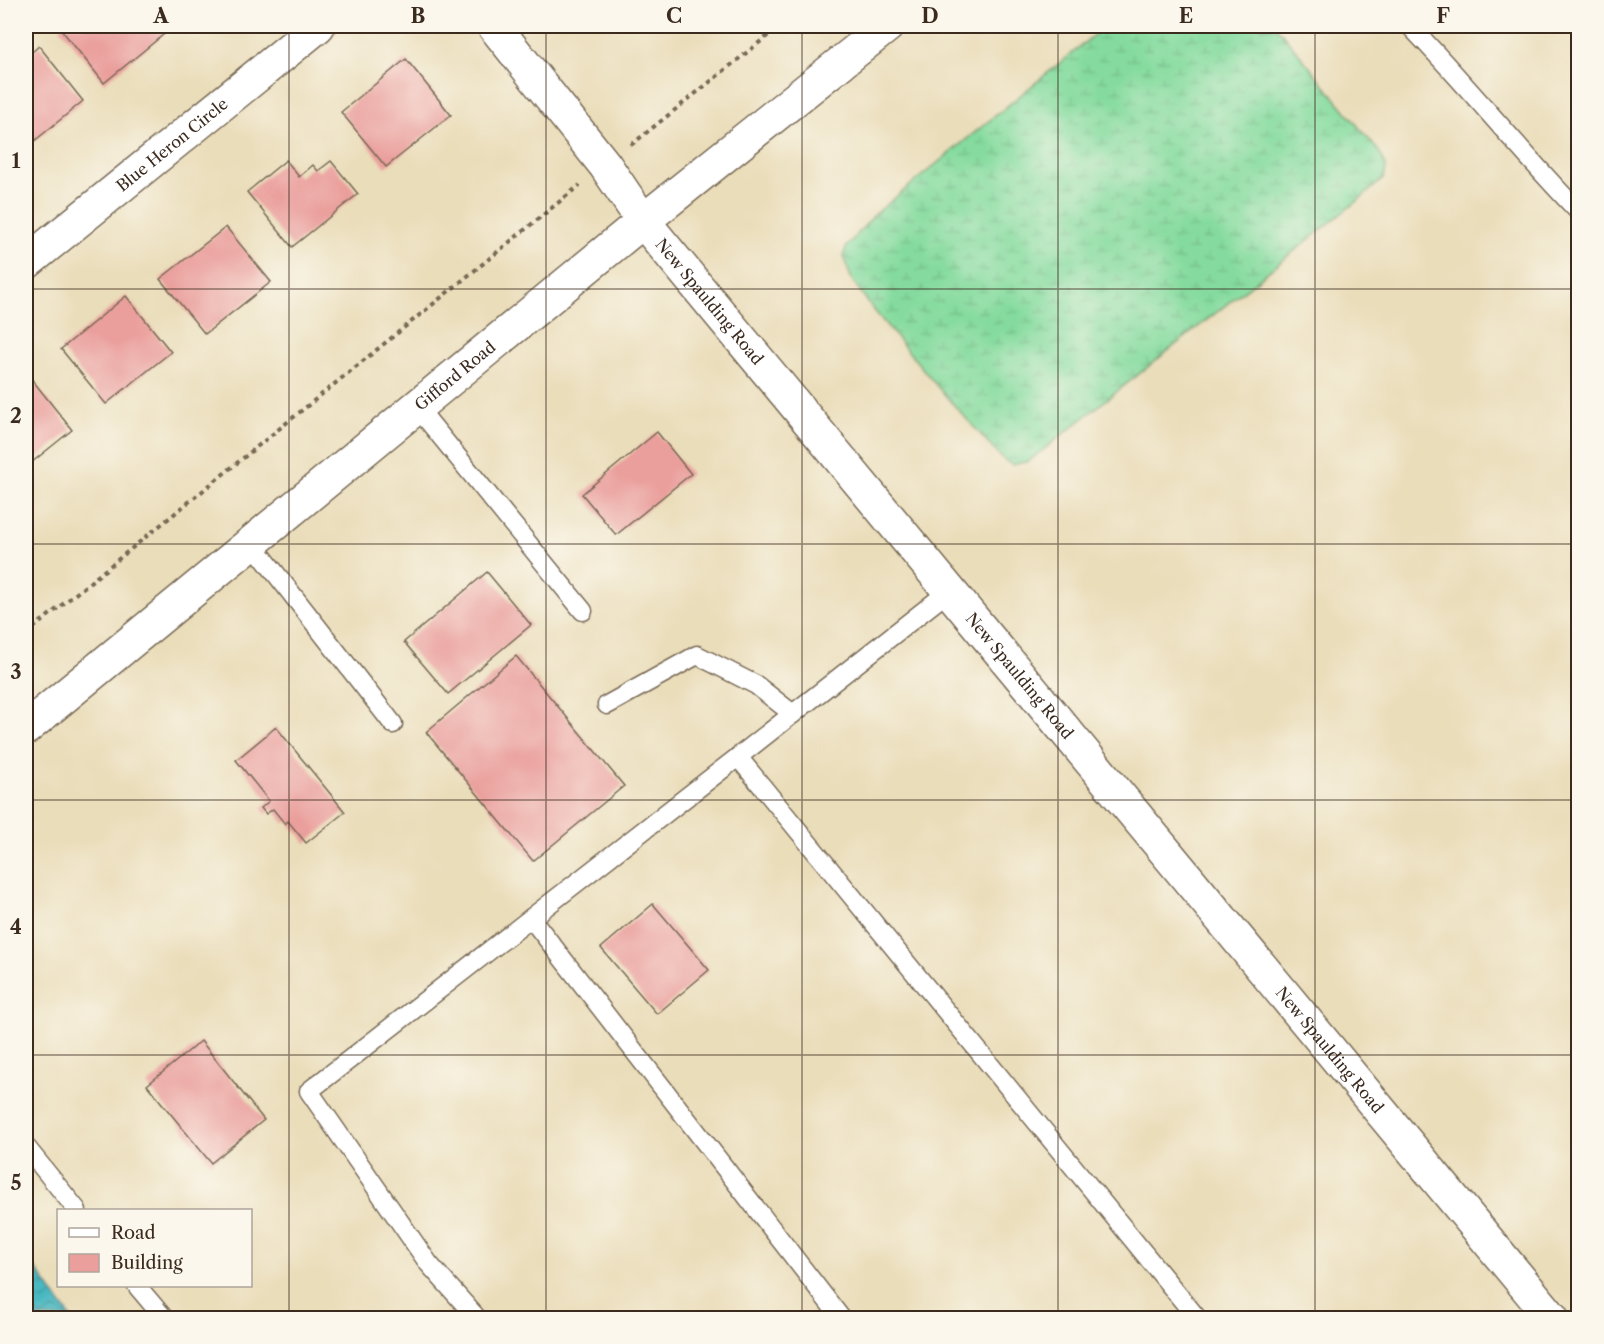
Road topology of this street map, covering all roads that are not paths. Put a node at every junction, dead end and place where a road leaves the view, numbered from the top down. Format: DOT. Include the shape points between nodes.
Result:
graph roads {
  1 [pos="318,26"];
  2 [pos="494,26"];
  3 [pos="887,26"];
  4 [pos="1410,26"];
  5 [pos="1578,211"];
  6 [pos="643,221"];
  7 [pos="26,263"];
  8 [pos="417,407"];
  9 [pos="252,543"];
  10 [pos="949,591"];
  11 [pos="583,611"];
  12 [pos="607,705"];
  13 [pos="793,714"];
  14 [pos="393,724"];
  15 [pos="26,728"];
  16 [pos="738,757"];
  17 [pos="531,918"];
  18 [pos="26,1147"];
  19 [pos="76,1209"];
  20 [pos="138,1287"];
  21 [pos="164,1318"];
  22 [pos="477,1318"];
  23 [pos="841,1318"];
  24 [pos="1197,1318"];
  25 [pos="1552,1318"];
  1 -- 7 [label="street, Blue Heron Circle"];
  2 -- 6 [label="street, New Spaulding Road" via="605,165"];
  3 -- 6 [label="street, Gifford Road"];
  4 -- 5 [label="lane"];
  6 -- 8 [label="street, Gifford Road"];
  6 -- 10 [label="street, New Spaulding Road"];
  8 -- 9 [label="street, Gifford Road"];
  8 -- 11 [label="lane"];
  9 -- 14 [label="lane"];
  9 -- 15 [label="street, Gifford Road"];
  10 -- 13 [label="lane"];
  10 -- 25 [label="street, New Spaulding Road"];
  12 -- 13 [label="lane" via="697,655 756,685"];
  13 -- 16 [label="lane"];
  16 -- 17 [label="lane"];
  16 -- 24 [label="lane"];
  17 -- 22 [label="lane" via="309,1091 429,1264"];
  17 -- 23 [label="lane"];
  18 -- 19 [label="lane"];
  20 -- 21 [label="lane"];
}
